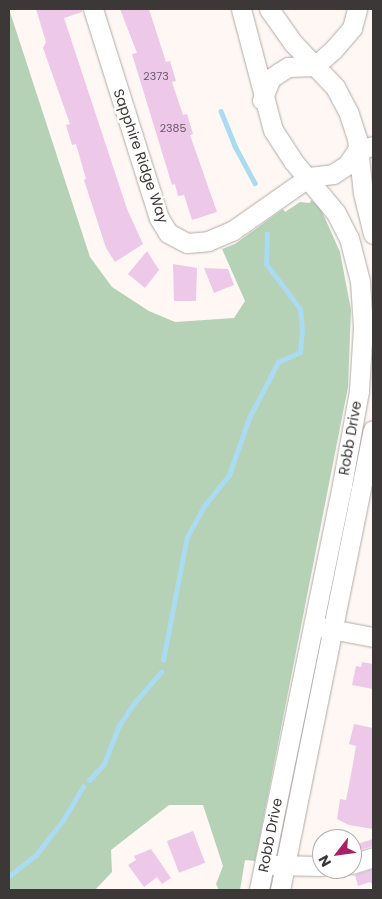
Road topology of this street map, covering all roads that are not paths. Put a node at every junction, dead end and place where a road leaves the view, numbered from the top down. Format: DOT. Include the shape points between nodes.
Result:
graph roads {
  1 [pos="93,9"];
  2 [pos="240,9"];
  3 [pos="269,9"];
  4 [pos="357,9"];
  5 [pos="315,66"];
  6 [pos="262,100"];
  7 [pos="365,148"];
  8 [pos="309,177"];
  9 [pos="373,234"];
  10 [pos="367,282"];
  11 [pos="373,430"];
  12 [pos="311,626"];
  13 [pos="331,629"];
  14 [pos="373,636"];
  15 [pos="265,864"];
  16 [pos="285,865"];
  17 [pos="312,866"];
  18 [pos="259,890"];
  19 [pos="280,890"];
  1 -- 8 [label="street, Sapphire Ridge Way" via="159,218 168,233 188,243 208,241 232,231"];
  2 -- 6 [label="street, Robb Drive" via="252,43"];
  3 -- 5 [label="street" via="293,43"];
  4 -- 5 [label="street" via="352,28"];
  5 -- 6 [label="street" via="288,68 280,72 271,78"];
  5 -- 7 [label="street" via="345,103"];
  6 -- 8 [label="street, Robb Drive" via="279,141"];
  7 -- 8 [label="street" via="342,169 323,177"];
  7 -- 9 [label="street"];
  8 -- 10 [label="street, Robb Drive" via="336,213"];
  10 -- 12 [label="street, Robb Drive" via="359,391"];
  11 -- 13 [label="street, Robb Drive"];
  12 -- 13 [label="street"];
  12 -- 15 [label="street, Robb Drive"];
  13 -- 14 [label="street"];
  13 -- 16 [label="street, Robb Drive"];
  15 -- 16 [label="street"];
  15 -- 18 [label="street, Robb Drive"];
  16 -- 17 [label="street"];
  16 -- 19 [label="street, Robb Drive"];
}
